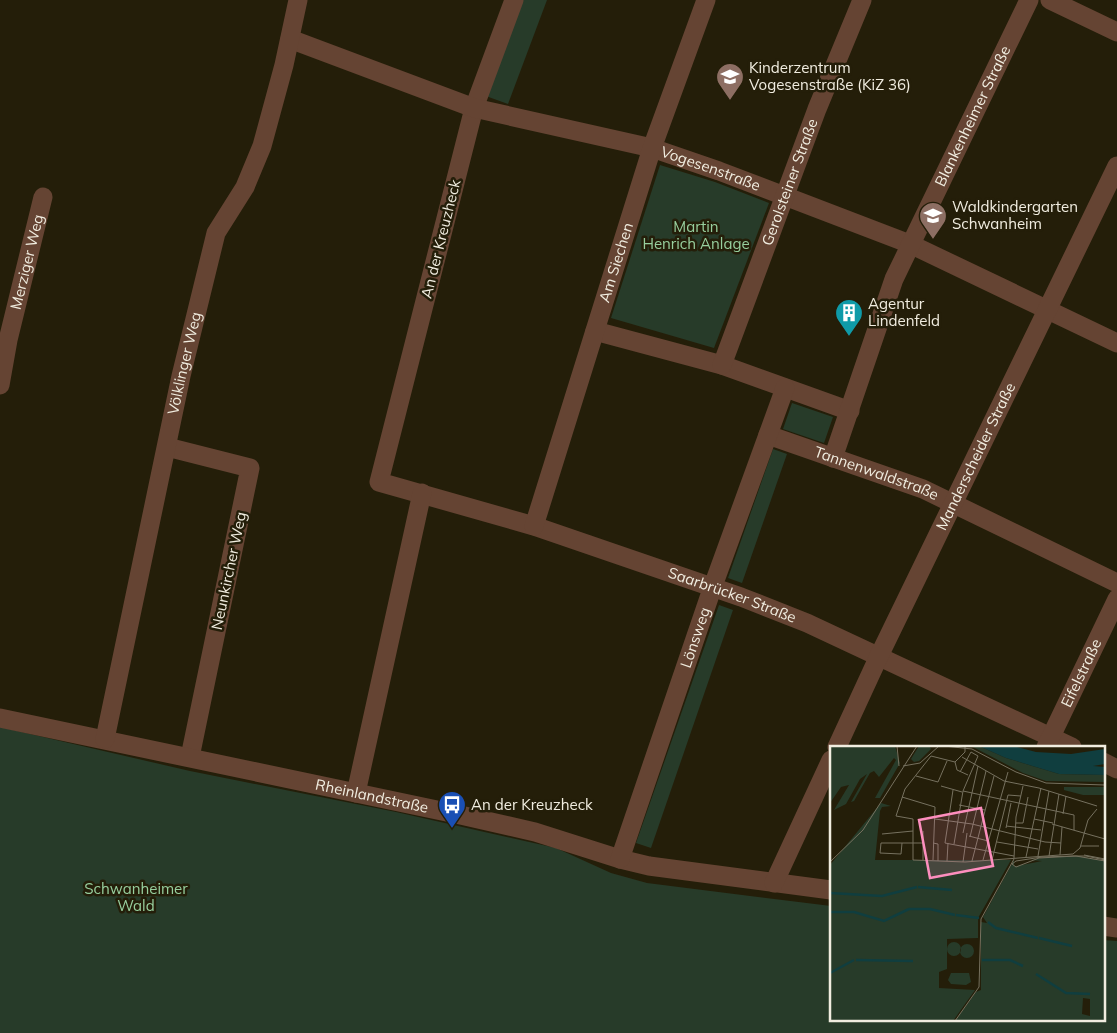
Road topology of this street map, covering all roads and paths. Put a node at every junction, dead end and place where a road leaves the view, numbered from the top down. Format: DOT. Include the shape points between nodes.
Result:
graph roads {
  1 [pos="298,0"];
  2 [pos="514,0"];
  3 [pos="706,0"];
  4 [pos="862,0"];
  5 [pos="1028,0"];
  6 [pos="1050,0"];
  7 [pos="1117,32"];
  8 [pos="290,39"];
  9 [pos="474,108"];
  10 [pos="652,148"];
  11 [pos="1117,166"];
  12 [pos="785,195"];
  13 [pos="43,197"];
  14 [pos="910,244"];
  15 [pos="1047,311"];
  16 [pos="595,331"];
  17 [pos="1117,343"];
  18 [pos="722,365"];
  19 [pos="0,385"];
  20 [pos="785,388"];
  21 [pos="850,411"];
  22 [pos="768,435"];
  23 [pos="167,447"];
  24 [pos="833,458"];
  25 [pos="379,482"];
  26 [pos="422,492"];
  27 [pos="953,503"];
  28 [pos="534,526"];
  29 [pos="1117,583"];
  30 [pos="713,586"];
  31 [pos="1117,599"];
  32 [pos="879,656"];
  33 [pos="0,718"];
  34 [pos="105,740"];
  35 [pos="1048,742"];
  36 [pos="837,746"];
  37 [pos="1067,746"];
  38 [pos="190,757"];
  39 [pos="830,762"];
  40 [pos="1104,762"];
  41 [pos="1117,769"];
  42 [pos="356,793"];
  43 [pos="620,859"];
  44 [pos="774,883"];
  45 [pos="830,890"];
  46 [pos="1104,926"];
  47 [pos="1117,928"];
  1 -- 8 [label="street, Völklinger Weg"];
  2 -- 9 [label="street, An der Kreuzheck"];
  3 -- 10 [label="street, Am Siechen"];
  4 -- 12 [label="street, Gerolsteiner Straße"];
  5 -- 14 [label="street, Blankenheimer Straße"];
  6 -- 7 [label="street"];
  8 -- 9 [label="street, Vogesenstraße"];
  8 -- 23 [label="street, Völklinger Weg" via="255,164 216,234"];
  9 -- 10 [label="street, Vogesenstraße"];
  9 -- 25 [label="street, An der Kreuzheck"];
  10 -- 12 [label="street, Vogesenstraße"];
  10 -- 16 [label="street, Am Siechen"];
  11 -- 15 [label="street, Manderscheider Straße"];
  12 -- 14 [label="street, Vogesenstraße"];
  12 -- 18 [label="street, Gerolsteiner Straße"];
  13 -- 19 [label="street, Merziger Weg"];
  14 -- 15 [label="street, Vogesenstraße"];
  14 -- 21 [label="street, Blankenheimer Straße" via="894,279"];
  15 -- 17 [label="street, Vogesenstraße"];
  15 -- 27 [label="street, Manderscheider Straße"];
  16 -- 18 [label="street"];
  16 -- 28 [label="street, Am Siechen"];
  18 -- 20 [label="street"];
  20 -- 21 [label="street"];
  20 -- 22 [label="street, Lönsweg"];
  21 -- 24 [label="street, Blankenheimer Straße"];
  22 -- 24 [label="street, Tannenwaldstraße"];
  22 -- 30 [label="street, Lönsweg"];
  23 -- 34 [label="street, Völklinger Weg"];
  23 -- 38 [label="street, Neunkircher Weg" via="250,468"];
  24 -- 27 [label="street, Tannenwaldstraße" via="923,489"];
  25 -- 26 [label="street, Saarbrücker Straße"];
  26 -- 28 [label="street, Saarbrücker Straße"];
  26 -- 42 [label="street"];
  27 -- 29 [label="street, Tannenwaldstraße"];
  27 -- 32 [label="street, Manderscheider Straße"];
  28 -- 30 [label="street, Saarbrücker Straße"];
  30 -- 32 [label="street, Saarbrücker Straße"];
  30 -- 43 [label="street, Lönsweg"];
  31 -- 35 [label="street, Eifelstraße"];
  32 -- 35 [label="street, Saarbrücker Straße"];
  32 -- 36 [label="street, Manderscheider Straße"];
  33 -- 34 [label="street, Rheinlandstraße"];
  34 -- 38 [label="street, Rheinlandstraße"];
  35 -- 37 [label="street, Saarbrücker Straße"];
  38 -- 42 [label="street, Rheinlandstraße"];
  39 -- 44 [label="street"];
  40 -- 41 [label="street"];
  42 -- 43 [label="street, Rheinlandstraße" via="535,832"];
  43 -- 44 [label="street, Rheinlandstraße"];
  44 -- 45 [label="street, Rheinlandstraße"];
  46 -- 47 [label="street"];
}
